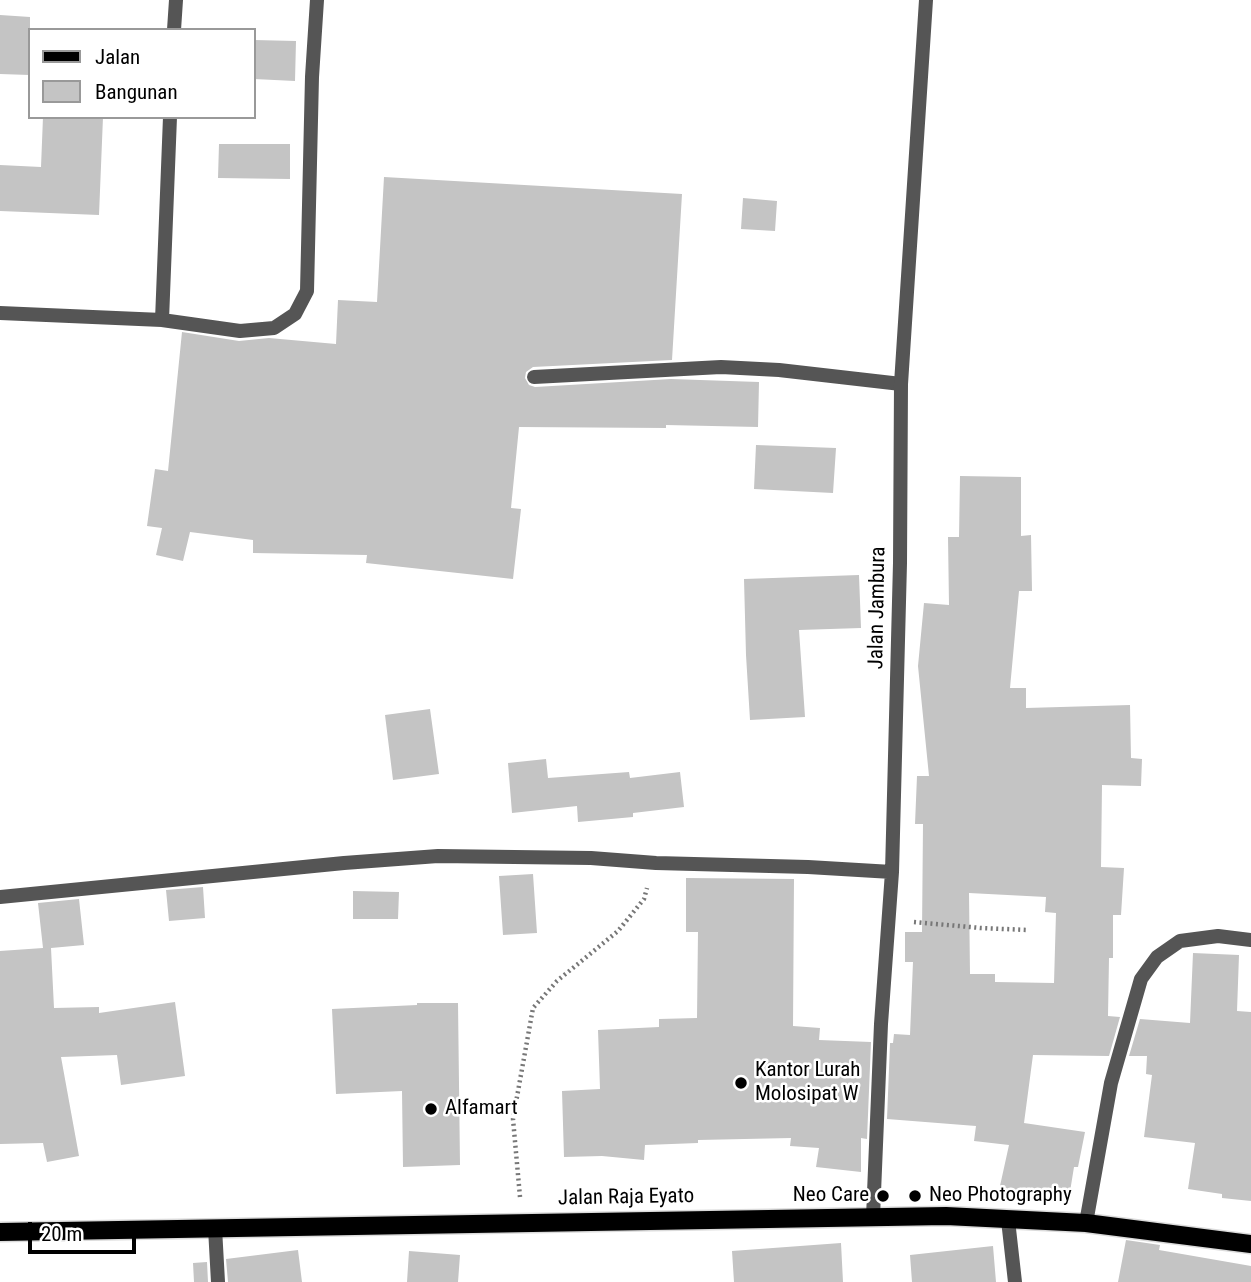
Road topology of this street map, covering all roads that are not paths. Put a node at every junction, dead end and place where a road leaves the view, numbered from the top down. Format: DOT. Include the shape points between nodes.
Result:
graph roads {
  1 [pos="176,0"];
  2 [pos="317,0"];
  3 [pos="926,0"];
  4 [pos="174,28"];
  5 [pos="170,119"];
  6 [pos="0,313"];
  7 [pos="162,320"];
  8 [pos="534,377"];
  9 [pos="901,384"];
  10 [pos="892,872"];
  11 [pos="0,897"];
  12 [pos="1251,940"];
  13 [pos="873,1217"];
  14 [pos="1008,1220"];
  15 [pos="1086,1223"];
  16 [pos="215,1228"];
  17 [pos="0,1232"];
  18 [pos="1251,1244"];
  19 [pos="218,1282"];
  20 [pos="1015,1282"];
  1 -- 4 [label="street"];
  2 -- 7 [label="street" via="306,291 295,314 274,328 240,331"];
  3 -- 9 [label="street, Jalan Jambura"];
  5 -- 7 [label="street"];
  6 -- 7 [label="street"];
  8 -- 9 [label="street" via="721,367"];
  9 -- 10 [label="street, Jalan Jambura"];
  10 -- 11 [label="street" via="438,856"];
  10 -- 13 [label="street, Jalan Jambura"];
  12 -- 15 [label="street" via="1218,936 1180,941 1157,957 1142,979 1111,1083"];
  13 -- 14 [label="main road, Jalan Raja Eyato"];
  13 -- 16 [label="main road, Jalan Raja Eyato"];
  14 -- 15 [label="main road, Jalan Raja Eyato"];
  14 -- 20 [label="street"];
  15 -- 18 [label="main road, Jalan Raja Eyato"];
  16 -- 17 [label="main road, Jalan Raja Eyato"];
  16 -- 19 [label="street"];
}
